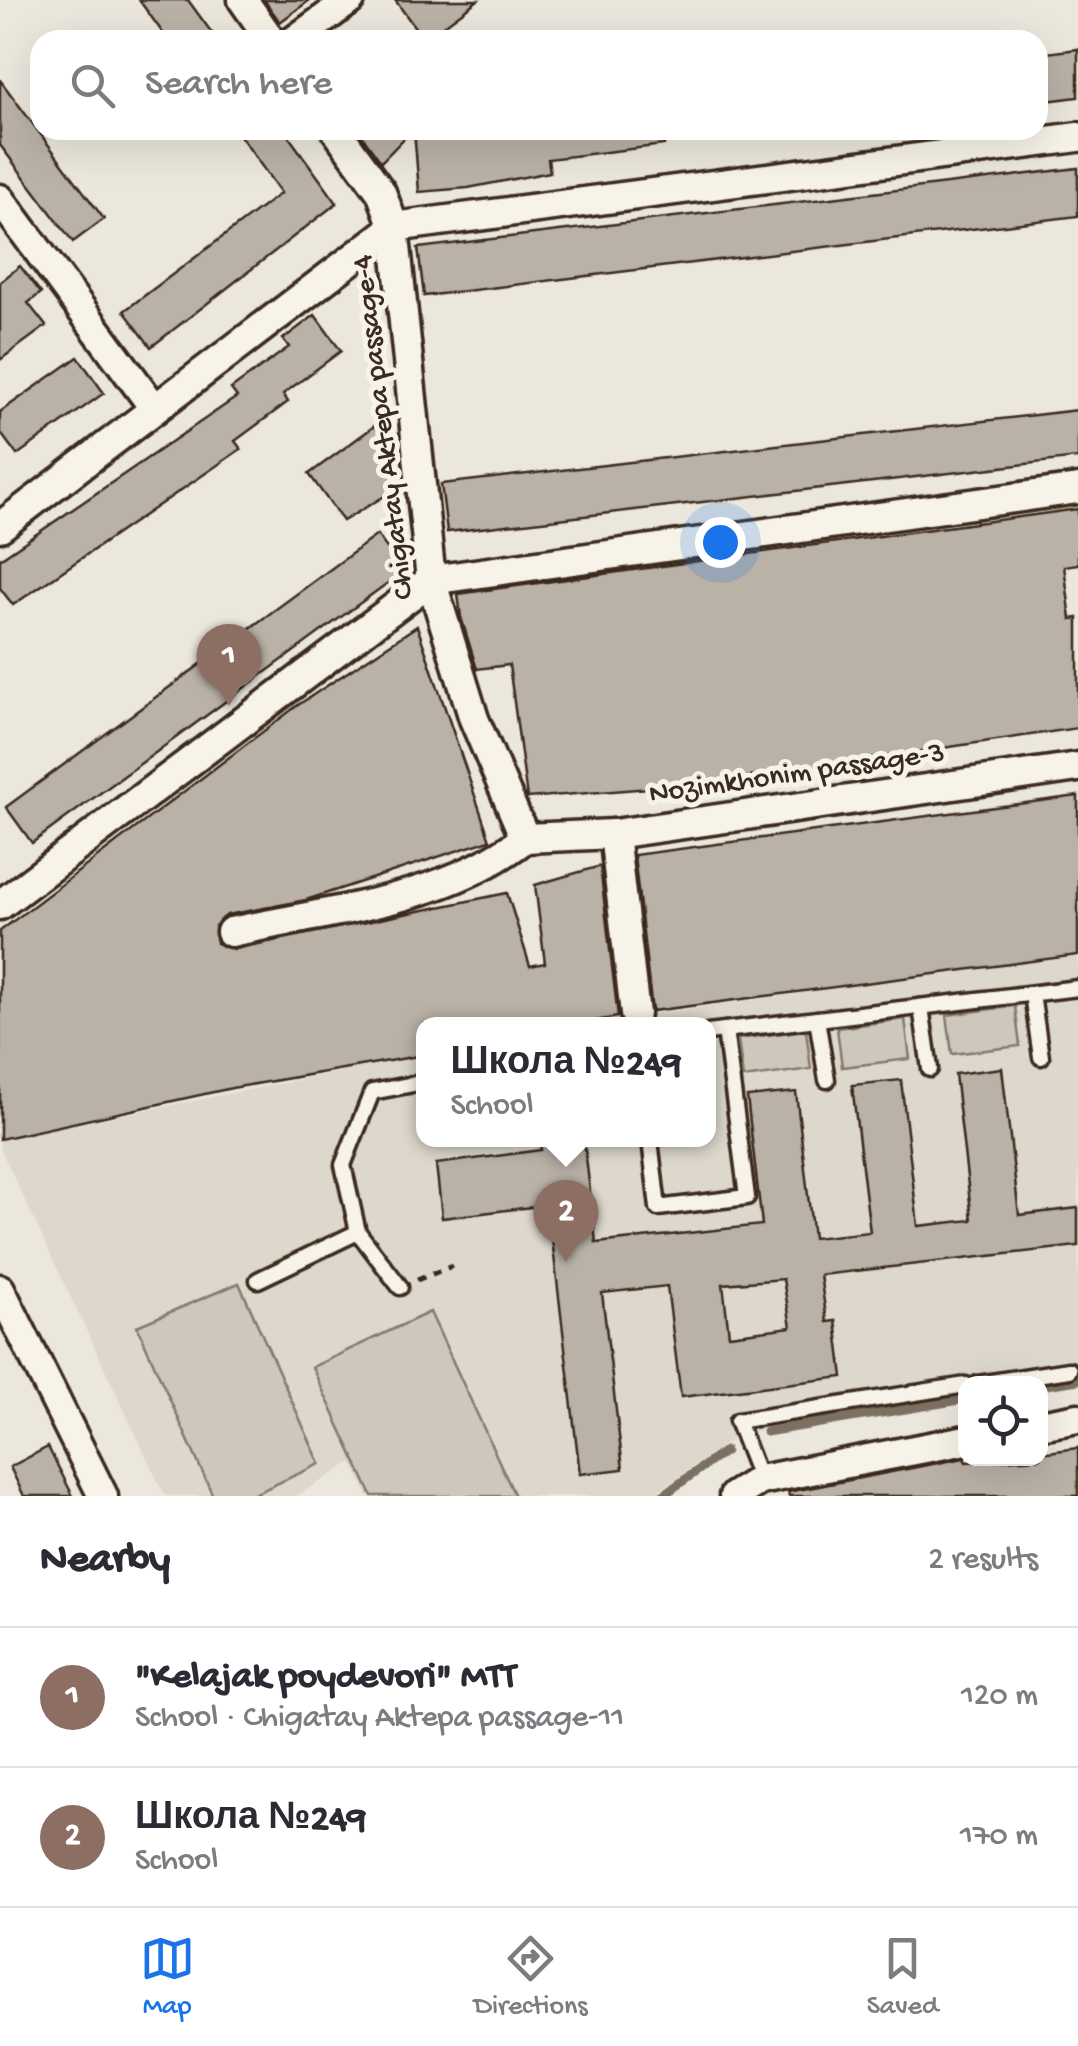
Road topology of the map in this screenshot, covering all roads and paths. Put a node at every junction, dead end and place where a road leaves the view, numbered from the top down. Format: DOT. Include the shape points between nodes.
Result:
graph roads {
  1 [pos="242,0"];
  2 [pos="350,0"];
  3 [pos="264,30"];
  4 [pos="309,30"];
  5 [pos="1078,137"];
  6 [pos="343,140"];
  7 [pos="0,199"];
  8 [pos="394,227"];
  9 [pos="156,409"];
  10 [pos="1078,490"];
  11 [pos="0,527"];
  12 [pos="430,580"];
  13 [pos="1078,768"];
  14 [pos="614,834"];
  15 [pos="524,838"];
  16 [pos="0,905"];
  17 [pos="230,932"];
  18 [pos="1078,988"];
  19 [pos="1032,994"];
  20 [pos="921,1007"];
  21 [pos="635,1017"];
  22 [pos="816,1020"];
  23 [pos="725,1030"];
  24 [pos="716,1031"];
  25 [pos="1041,1058"];
  26 [pos="930,1069"];
  27 [pos="827,1080"];
  28 [pos="416,1084"];
  29 [pos="651,1147"];
  30 [pos="358,1232"];
  31 [pos="452,1266"];
  32 [pos="258,1280"];
  33 [pos="400,1287"];
  34 [pos="0,1289"];
  35 [pos="1069,1370"];
  36 [pos="1030,1376"];
  37 [pos="958,1387"];
  38 [pos="1078,1418"];
  39 [pos="1048,1424"];
  40 [pos="958,1442"];
  41 [pos="764,1488"];
  42 [pos="104,1496"];
  43 [pos="734,1496"];
  1 -- 3 [label="street"];
  2 -- 4 [label="street"];
  5 -- 8 [label="street"];
  6 -- 8 [label="street, Chigatay Aktepa passage-4" via="381,192"];
  7 -- 9 [label="street"];
  8 -- 9 [label="street"];
  8 -- 12 [label="street, Chigatay Aktepa passage-4"];
  9 -- 11 [label="street"];
  10 -- 12 [label="street"];
  12 -- 15 [label="street, Chigatay Aktepa passage-4" via="474,719"];
  12 -- 16 [label="street"];
  13 -- 14 [label="street, Nozimkhonim passage-3"];
  14 -- 15 [label="street, Nozimkhonim passage-3"];
  14 -- 21 [label="street"];
  15 -- 17 [label="street" via="455,877"];
  18 -- 19 [label="lane"];
  19 -- 20 [label="lane"];
  19 -- 25 [label="lane"];
  20 -- 22 [label="lane"];
  20 -- 26 [label="lane"];
  22 -- 23 [label="lane"];
  22 -- 27 [label="lane"];
  23 -- 24 [label="lane"];
  23 -- 29 [label="lane" via="747,1197 658,1208"];
  28 -- 30 [label="lane" via="372,1092 343,1165"];
  30 -- 32 [label="lane"];
  30 -- 33 [label="lane"];
  31 -- 33 [label="path"];
  34 -- 42 [label="street"];
  35 -- 36 [label="lane"];
  37 -- 41 [label="lane" via="736,1421"];
  38 -- 39 [label="street"];
  40 -- 41 [label="street"];
  41 -- 43 [label="street"];
}
